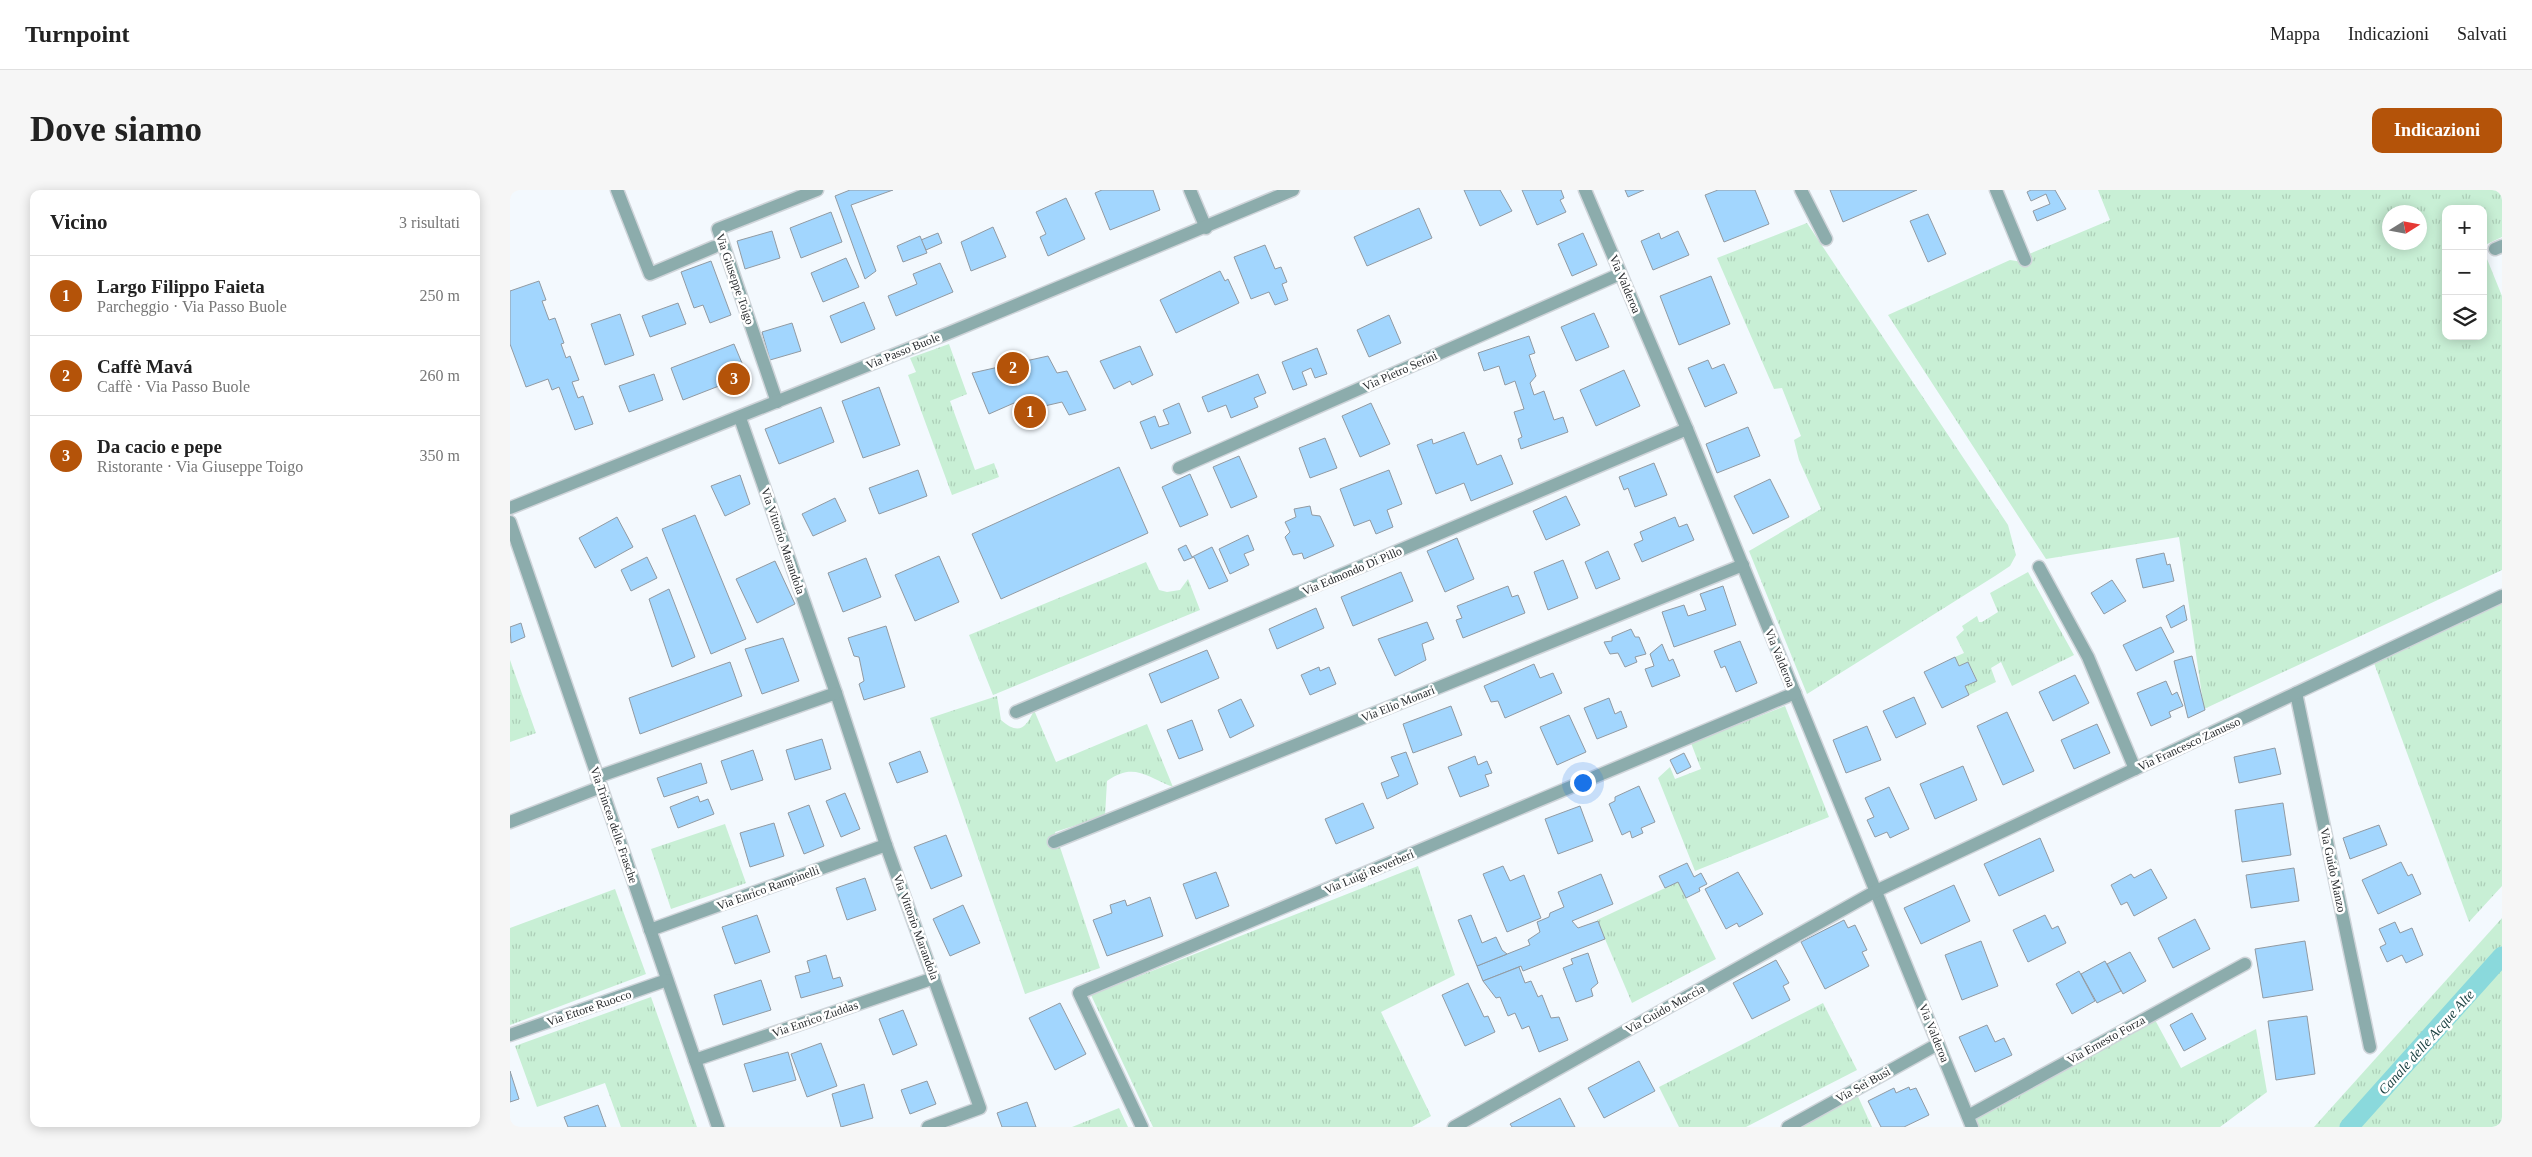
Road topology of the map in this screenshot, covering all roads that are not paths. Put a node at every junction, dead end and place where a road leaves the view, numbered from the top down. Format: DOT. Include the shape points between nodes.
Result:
graph roads {
  1 [pos="617,190"];
  2 [pos="817,190"];
  3 [pos="1190,190"];
  4 [pos="1293,190"];
  5 [pos="1585,190"];
  6 [pos="1801,190"];
  7 [pos="1996,190"];
  8 [pos="1206,228"];
  9 [pos="1826,239"];
  10 [pos="714,248"];
  11 [pos="2025,260"];
  12 [pos="1620,274"];
  13 [pos="777,402"];
  14 [pos="740,418"];
  15 [pos="1687,430"];
  16 [pos="1179,468"];
  17 [pos="510,508"];
  18 [pos="510,522"];
  19 [pos="1743,565"];
  20 [pos="2039,567"];
  21 [pos="2502,596"];
  22 [pos="836,693"];
  23 [pos="1795,693"];
  24 [pos="2296,693"];
  25 [pos="1016,712"];
  26 [pos="2135,769"];
  27 [pos="599,782"];
  28 [pos="510,822"];
  29 [pos="1054,842"];
  30 [pos="886,845"];
  31 [pos="1876,891"];
  32 [pos="650,930"];
  33 [pos="2245,964"];
  34 [pos="934,978"];
  35 [pos="667,980"];
  36 [pos="510,1035"];
  37 [pos="1938,1044"];
  38 [pos="2370,1047"];
  39 [pos="695,1060"];
  40 [pos="1970,1122"];
  41 [pos="718,1127"];
  42 [pos="928,1127"];
  43 [pos="1142,1127"];
  44 [pos="1454,1127"];
  45 [pos="1788,1127"];
  1 -- 10 [label="street" via="650,274"];
  2 -- 13 [label="street, Via Giuseppe Toigo" via="718,229"];
  3 -- 8 [label="street"];
  4 -- 8 [label="street, Via Passo Buole"];
  5 -- 12 [label="street, Via Valderoa"];
  6 -- 9 [label="street"];
  7 -- 11 [label="street"];
  8 -- 13 [label="street, Via Passo Buole"];
  12 -- 15 [label="street, Via Valderoa"];
  12 -- 16 [label="street, Via Pietro Serini"];
  13 -- 14 [label="street, Via Passo Buole"];
  14 -- 17 [label="street, Via Passo Buole"];
  14 -- 22 [label="street, Via Vittorio Marandola"];
  15 -- 19 [label="street, Via Valderoa"];
  15 -- 25 [label="street, Via Edmondo Di Pillo"];
  18 -- 27 [label="street, Via Trincea delle Frasche"];
  19 -- 23 [label="street, Via Valderoa"];
  19 -- 29 [label="street, Via Elio Monari"];
  20 -- 26 [label="street" via="2088,657"];
  21 -- 24 [label="street, Via Francesco Zanusso"];
  22 -- 27 [label="street"];
  22 -- 30 [label="street, Via Vittorio Marandola"];
  23 -- 31 [label="street, Via Valderoa"];
  23 -- 43 [label="street, Via Luigi Reverberi" via="1079,993"];
  24 -- 26 [label="street, Via Francesco Zanusso"];
  24 -- 38 [label="street, Via Guido Manzo"];
  26 -- 31 [label="street, Via Francesco Zanusso"];
  27 -- 28 [label="street"];
  27 -- 32 [label="street, Via Trincea delle Frasche"];
  30 -- 32 [label="street, Via Enrico Rampinelli"];
  30 -- 34 [label="street, Via Vittorio Marandola"];
  31 -- 37 [label="street, Via Valderoa"];
  31 -- 44 [label="street, Via Guido Moccia"];
  32 -- 35 [label="street, Via Trincea delle Frasche"];
  33 -- 40 [label="street, Via Ernesto Forza"];
  34 -- 39 [label="street, Via Enrico Zuddas"];
  34 -- 42 [label="street, Via Vittorio Marandola" via="980,1108"];
  35 -- 36 [label="street, Via Ettore Ruocco"];
  35 -- 39 [label="street, Via Trincea delle Frasche"];
  37 -- 40 [label="street, Via Valderoa"];
  37 -- 45 [label="street, Via Sei Busi"];
  39 -- 41 [label="street, Via Trincea delle Frasche"];
}
